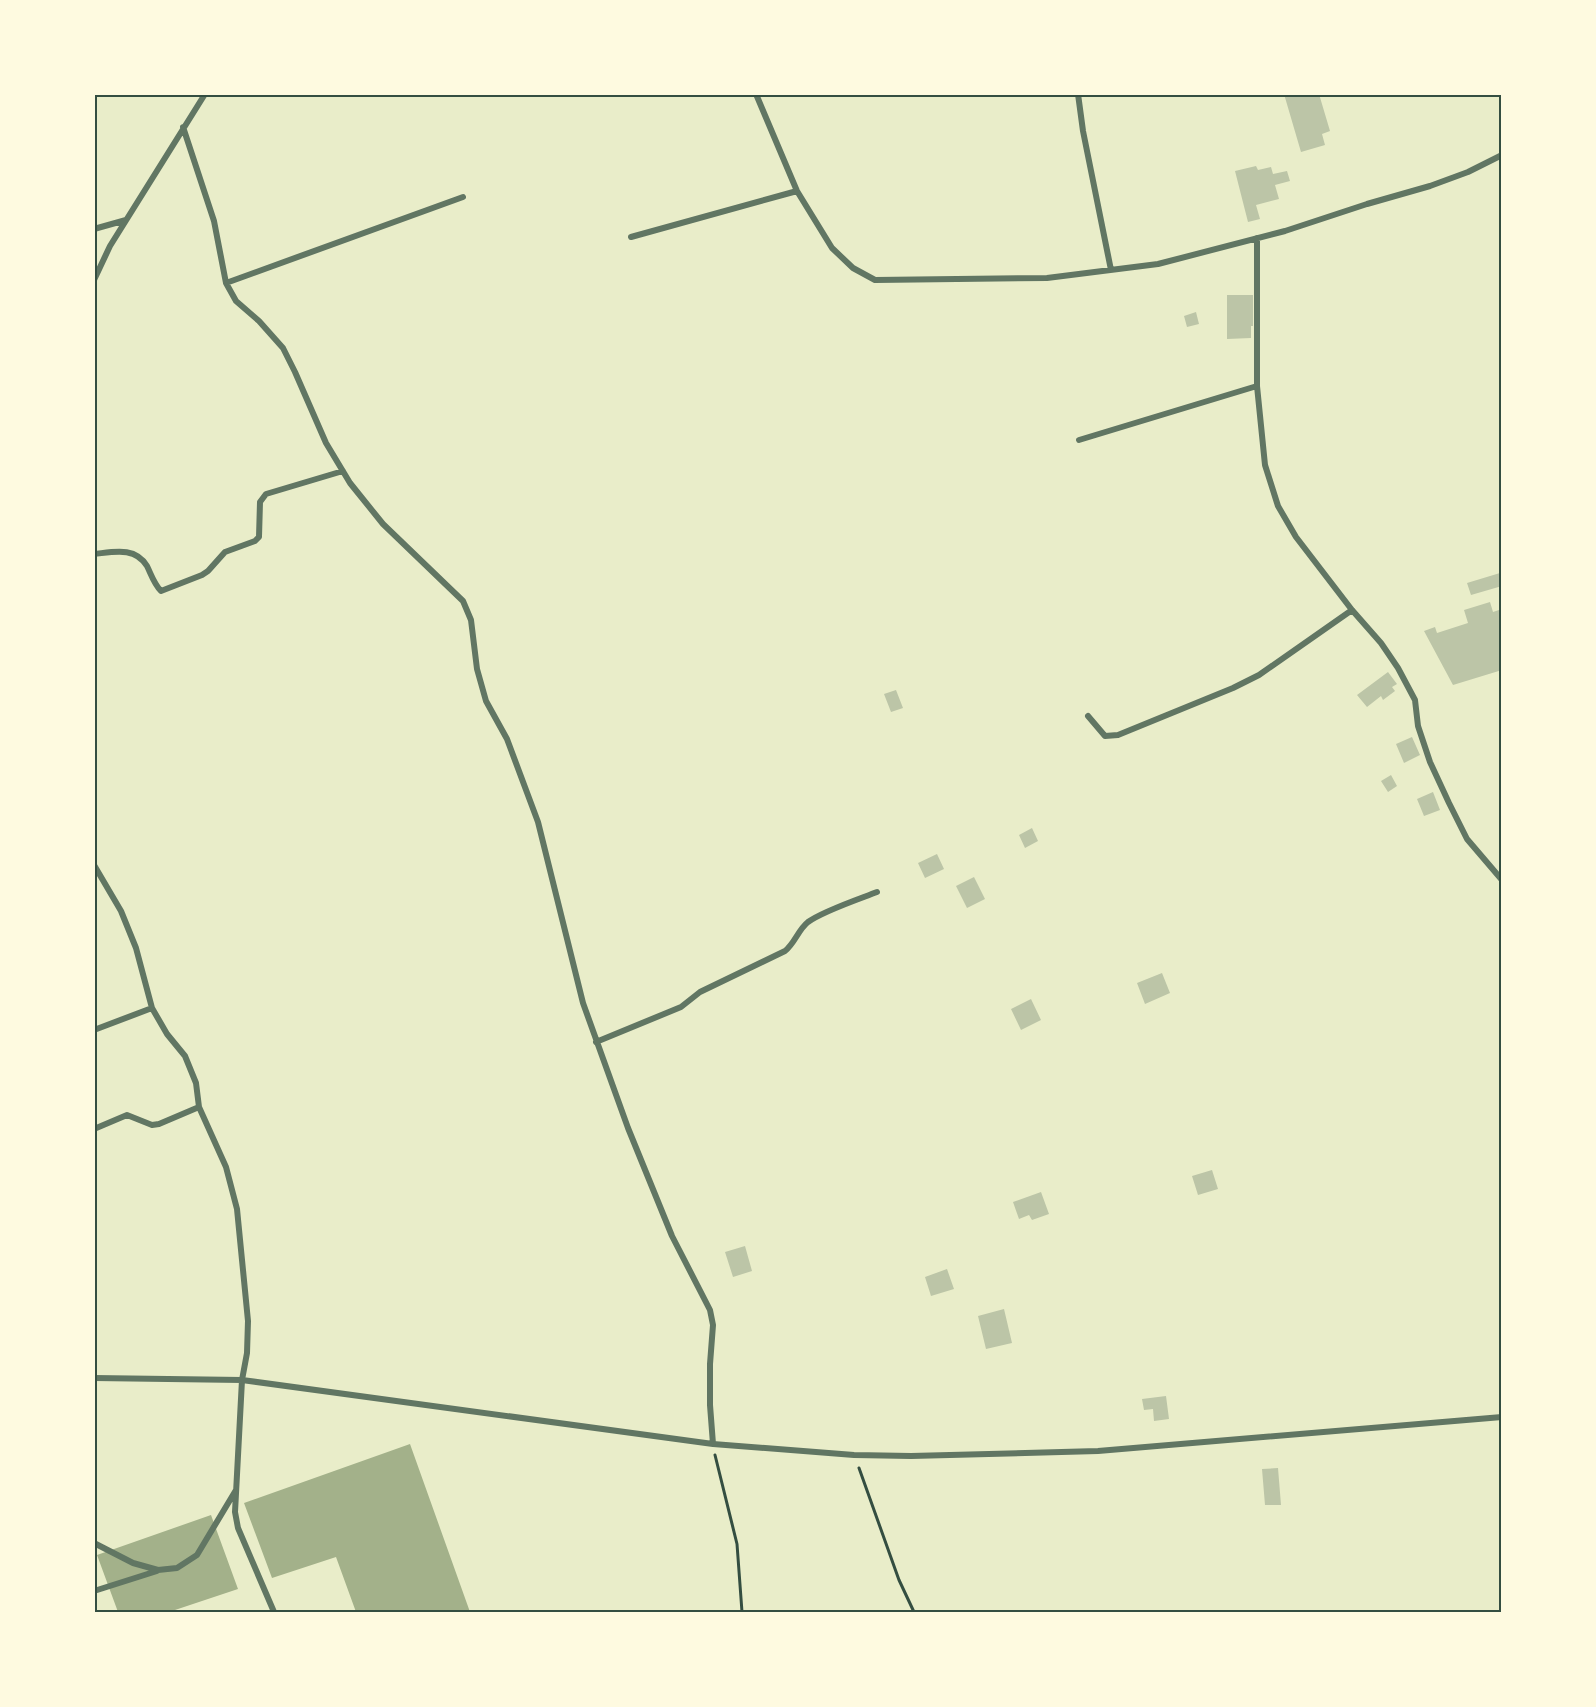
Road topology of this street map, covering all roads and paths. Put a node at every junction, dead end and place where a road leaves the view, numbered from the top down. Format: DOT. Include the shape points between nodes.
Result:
graph roads {
  1 [pos="205,94"];
  2 [pos="756,94"];
  3 [pos="1078,94"];
  4 [pos="183,127"];
  5 [pos="1502,155"];
  6 [pos="797,191"];
  7 [pos="463,197"];
  8 [pos="127,220"];
  9 [pos="94,229"];
  10 [pos="631,237"];
  11 [pos="1257,238"];
  12 [pos="1111,270"];
  13 [pos="94,280"];
  14 [pos="226,283"];
  15 [pos="1257,386"];
  16 [pos="1079,440"];
  17 [pos="343,471"];
  18 [pos="94,554"];
  19 [pos="1352,610"];
  20 [pos="1088,716"];
  21 [pos="94,865"];
  22 [pos="1502,880"];
  23 [pos="877,892"];
  24 [pos="152,1008"];
  25 [pos="94,1030"];
  26 [pos="596,1042"];
  27 [pos="200,1107"];
  28 [pos="94,1129"];
  29 [pos="94,1377"];
  30 [pos="242,1380"];
  31 [pos="1502,1417"];
  32 [pos="713,1444"];
  33 [pos="854,1455"];
  34 [pos="236,1489"];
  35 [pos="94,1543"];
  36 [pos="158,1570"];
  37 [pos="94,1591"];
  38 [pos="274,1612"];
  39 [pos="742,1612"];
  40 [pos="915,1612"];
  1 -- 4 [label="street"];
  2 -- 6 [label="street"];
  3 -- 12 [label="street"];
  4 -- 8 [label="street"];
  4 -- 14 [label="street" via="214,221"];
  5 -- 11 [label="street" via="1430,186"];
  6 -- 10 [label="street"];
  6 -- 12 [label="street" via="832,248 853,268 875,280 1047,278"];
  7 -- 14 [label="street"];
  8 -- 9 [label="street"];
  8 -- 13 [label="street"];
  11 -- 12 [label="street" via="1158,264"];
  11 -- 15 [label="street"];
  14 -- 17 [label="street" via="236,301 283,348 326,443"];
  15 -- 16 [label="street"];
  15 -- 19 [label="street" via="1265,465 1278,506 1296,537"];
  17 -- 18 [label="street" via="266,494 260,502 259,537 255,542 225,552 202,575 161,591 145,563 135,554"];
  17 -- 26 [label="street" via="383,524 463,601 471,620 477,669 486,701 507,739 538,822"];
  19 -- 20 [label="street" via="1259,675 1118,735 1106,736"];
  19 -- 22 [label="street" via="1398,668 1414,700 1430,762 1449,803 1467,839"];
  21 -- 24 [label="street" via="121,911 136,948"];
  23 -- 26 [label="street" via="809,922 785,951 700,993 681,1008"];
  24 -- 25 [label="street"];
  24 -- 27 [label="street" via="185,1056"];
  26 -- 32 [label="street" via="672,1236 710,1310"];
  27 -- 28 [label="street" via="159,1124 127,1115"];
  27 -- 30 [label="street" via="226,1167 237,1209 248,1321"];
  29 -- 30 [label="street"];
  30 -- 32 [label="street"];
  30 -- 34 [label="street"];
  31 -- 33 [label="street" via="1098,1451"];
  32 -- 33 [label="street"];
  32 -- 39 [label="path" via="737,1544"];
  33 -- 40 [label="path" via="899,1580"];
  34 -- 36 [label="street" via="197,1555 177,1568"];
  34 -- 38 [label="street" via="238,1528"];
  35 -- 36 [label="street" via="133,1563"];
  36 -- 37 [label="street"];
}
